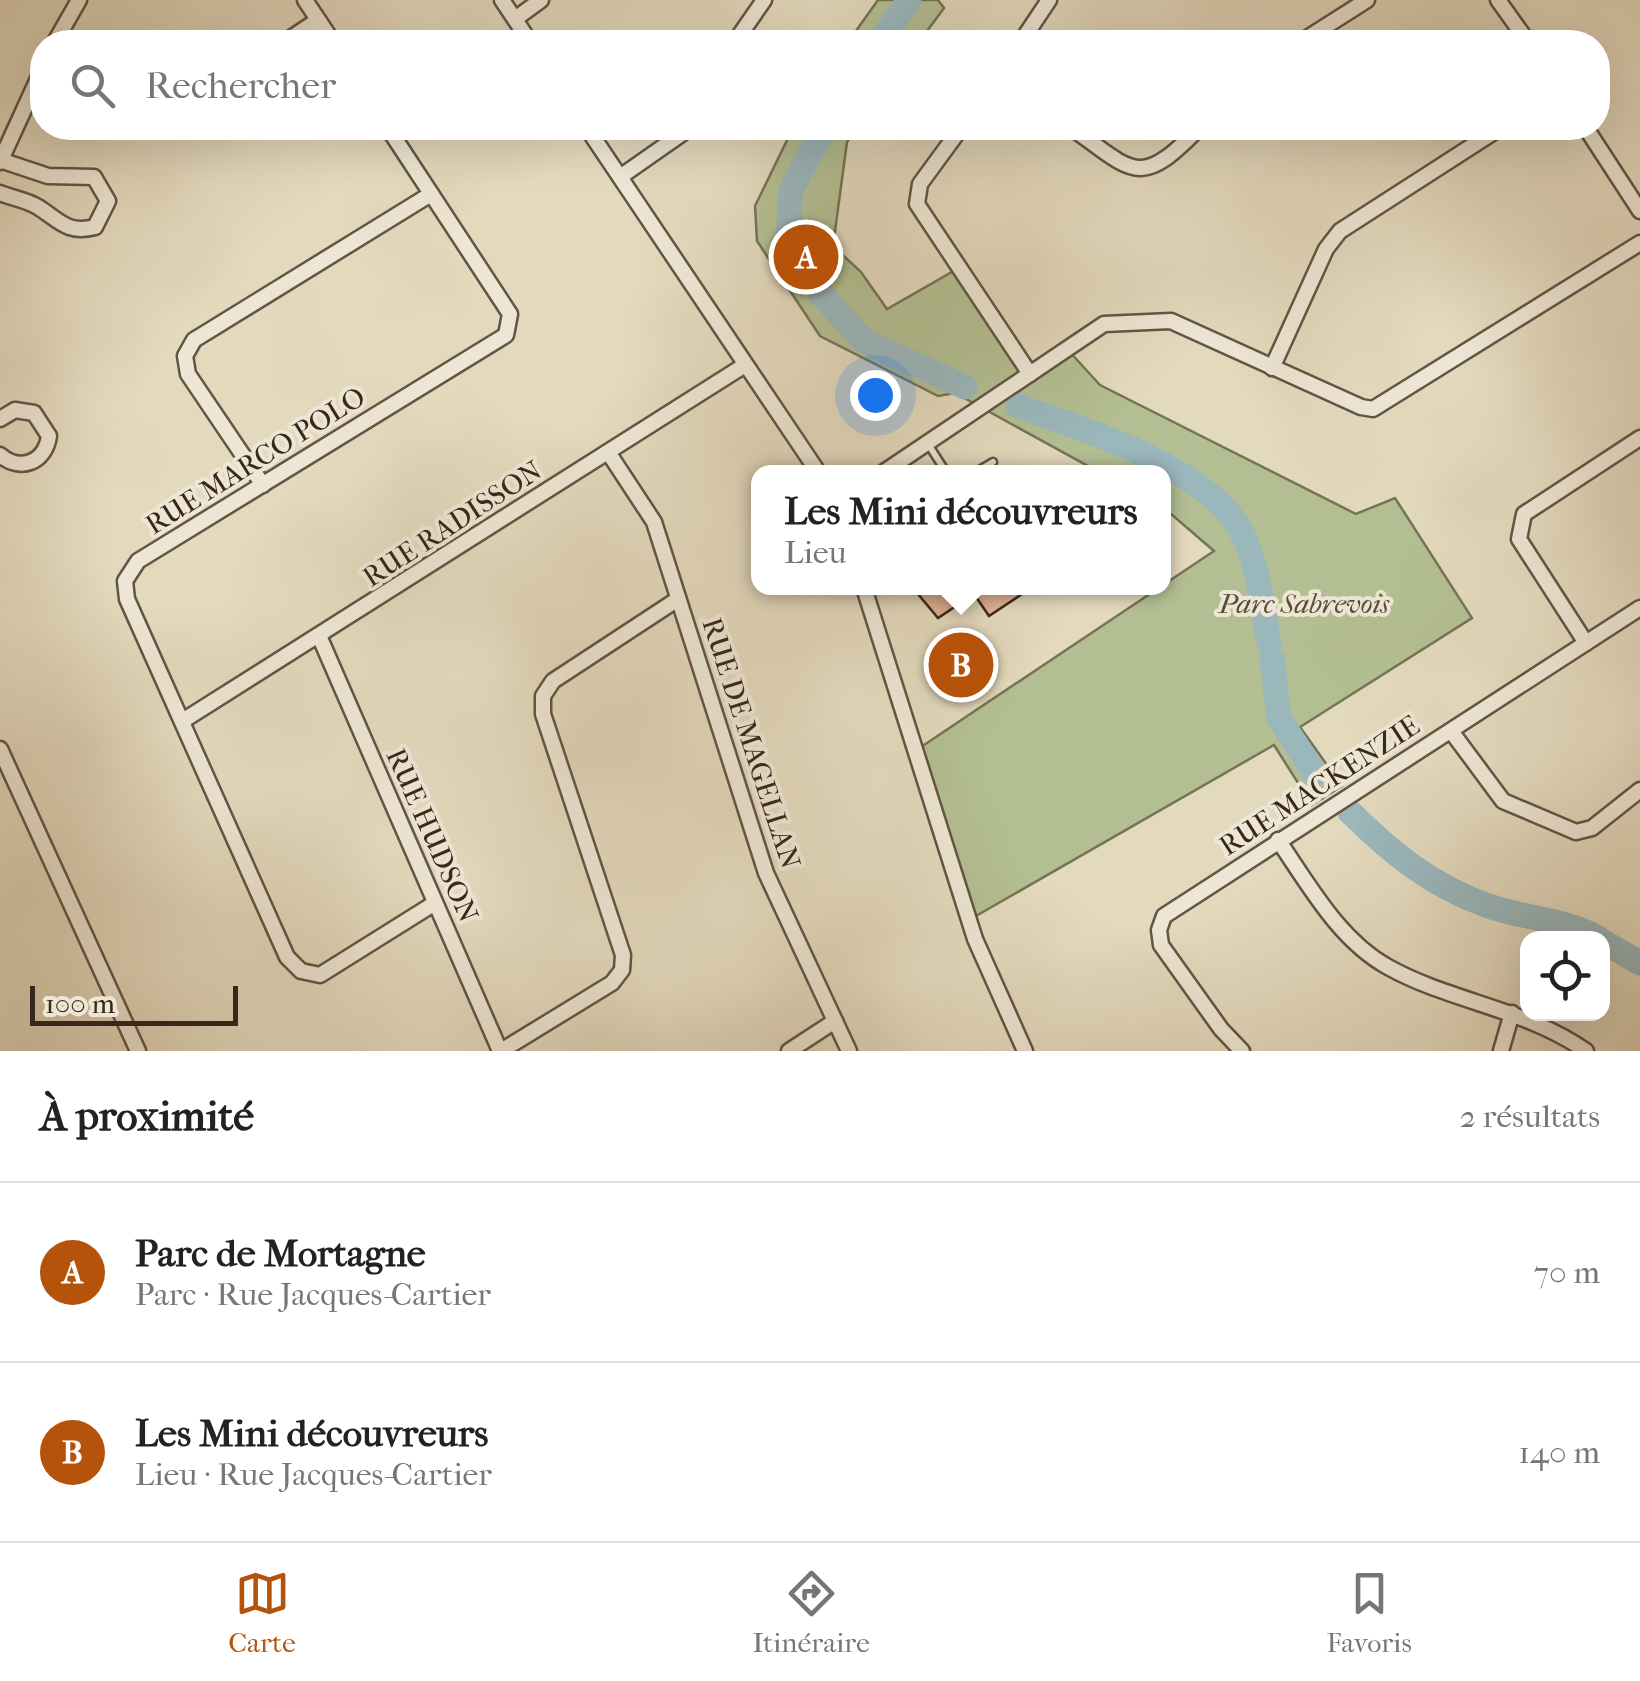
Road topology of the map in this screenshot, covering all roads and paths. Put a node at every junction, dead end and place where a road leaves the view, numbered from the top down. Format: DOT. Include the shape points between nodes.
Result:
graph roads {
  1 [pos="79,0"];
  2 [pos="305,0"];
  3 [pos="502,0"];
  4 [pos="541,0"];
  5 [pos="764,0"];
  6 [pos="1050,0"];
  7 [pos="1367,0"];
  8 [pos="1498,0"];
  9 [pos="515,19"];
  10 [pos="318,20"];
  11 [pos="63,30"];
  12 [pos="303,30"];
  13 [pos="324,30"];
  14 [pos="522,30"];
  15 [pos="743,30"];
  16 [pos="1029,30"];
  17 [pos="1320,30"];
  18 [pos="1519,30"];
  19 [pos="30,96"];
  20 [pos="396,140"];
  21 [pos="595,140"];
  22 [pos="673,140"];
  23 [pos="952,140"];
  24 [pos="1089,140"];
  25 [pos="1187,140"];
  26 [pos="1481,140"];
  27 [pos="1594,140"];
  28 [pos="0,161"];
  29 [pos="620,177"];
  30 [pos="0,194"];
  31 [pos="431,194"];
  32 [pos="1640,210"];
  33 [pos="1640,243"];
  34 [pos="744,366"];
  35 [pos="1272,368"];
  36 [pos="1030,374"];
  37 [pos="0,418"];
  38 [pos="1640,438"];
  39 [pos="928,443"];
  40 [pos="608,452"];
  41 [pos="0,455"];
  42 [pos="992,462"];
  43 [pos="813,465"];
  44 [pos="895,465"];
  45 [pos="942,465"];
  46 [pos="987,465"];
  47 [pos="262,484"];
  48 [pos="866,595"];
  49 [pos="678,599"];
  50 [pos="1640,608"];
  51 [pos="320,638"];
  52 [pos="1586,643"];
  53 [pos="184,720"];
  54 [pos="1450,731"];
  55 [pos="0,749"];
  56 [pos="1640,790"];
  57 [pos="1278,840"];
  58 [pos="436,903"];
  59 [pos="1512,1013"];
  60 [pos="835,1022"];
  61 [pos="138,1051"];
  62 [pos="500,1051"];
  63 [pos="789,1051"];
  64 [pos="849,1051"];
  65 [pos="1025,1051"];
  66 [pos="1242,1051"];
  67 [pos="1501,1051"];
  68 [pos="1586,1051"];
  1 -- 11 [label="street"];
  2 -- 10 [label="street"];
  3 -- 9 [label="street"];
  4 -- 9 [label="street"];
  5 -- 15 [label="street"];
  6 -- 16 [label="street"];
  7 -- 17 [label="street"];
  8 -- 18 [label="street"];
  9 -- 14 [label="street"];
  10 -- 12 [label="street"];
  10 -- 13 [label="street"];
  19 -- 28 [label="street"];
  20 -- 31 [label="street, RUE MARCO POLO"];
  21 -- 29 [label="street"];
  22 -- 29 [label="street"];
  23 -- 36 [label="street" via="920,184 917,204"];
  24 -- 25 [label="street" via="1125,166 1144,170 1166,162"];
  26 -- 35 [label="street" via="1340,231"];
  27 -- 32 [label="street"];
  28 -- 30 [label="street" via="48,176 94,177 108,201 95,226 79,231"];
  29 -- 34 [label="street"];
  31 -- 47 [label="street" via="194,340 185,356 188,374"];
  31 -- 47 [label="street, RUE MARCO POLO" via="510,314 506,335"];
  33 -- 35 [label="street" via="1373,409"];
  34 -- 40 [label="street, RUE RADISSON"];
  34 -- 43 [label="street"];
  35 -- 36 [label="street" via="1170,321 1104,324"];
  36 -- 39 [label="street"];
  37 -- 41 [label="street" via="25,409 42,418 48,436 44,453 30,463"];
  38 -- 52 [label="street" via="1524,514 1518,526 1519,539"];
  39 -- 44 [label="street"];
  39 -- 45 [label="lane"];
  40 -- 49 [label="street, RUE DE MAGELLAN" via="654,522"];
  40 -- 51 [label="street, RUE RADISSON"];
  42 -- 46 [label="lane"];
  47 -- 53 [label="street, RUE MARCO POLO" via="138,561 125,581 127,600"];
  48 -- 65 [label="street" via="975,939"];
  49 -- 60 [label="street, RUE DE MAGELLAN" via="766,873"];
  49 -- 62 [label="street" via="553,681 542,696 623,955 622,970 612,983"];
  50 -- 52 [label="street, RUE MACKENZIE"];
  51 -- 53 [label="street, RUE RADISSON"];
  51 -- 58 [label="street, RUE HUDSON"];
  52 -- 54 [label="street, RUE MACKENZIE"];
  53 -- 58 [label="street, RUE MARCO POLO" via="286,958 301,971 320,975"];
  54 -- 56 [label="street" via="1502,801 1576,832 1592,828"];
  54 -- 57 [label="street, RUE MACKENZIE"];
  55 -- 61 [label="street"];
  57 -- 59 [label="street" via="1358,946 1389,968"];
  57 -- 66 [label="street, RUE MACKENZIE" via="1164,916 1159,930 1161,945"];
  58 -- 62 [label="street, RUE HUDSON"];
  59 -- 67 [label="street"];
  59 -- 68 [label="street"];
  60 -- 63 [label="street"];
  60 -- 64 [label="street, RUE DE MAGELLAN"];
}
